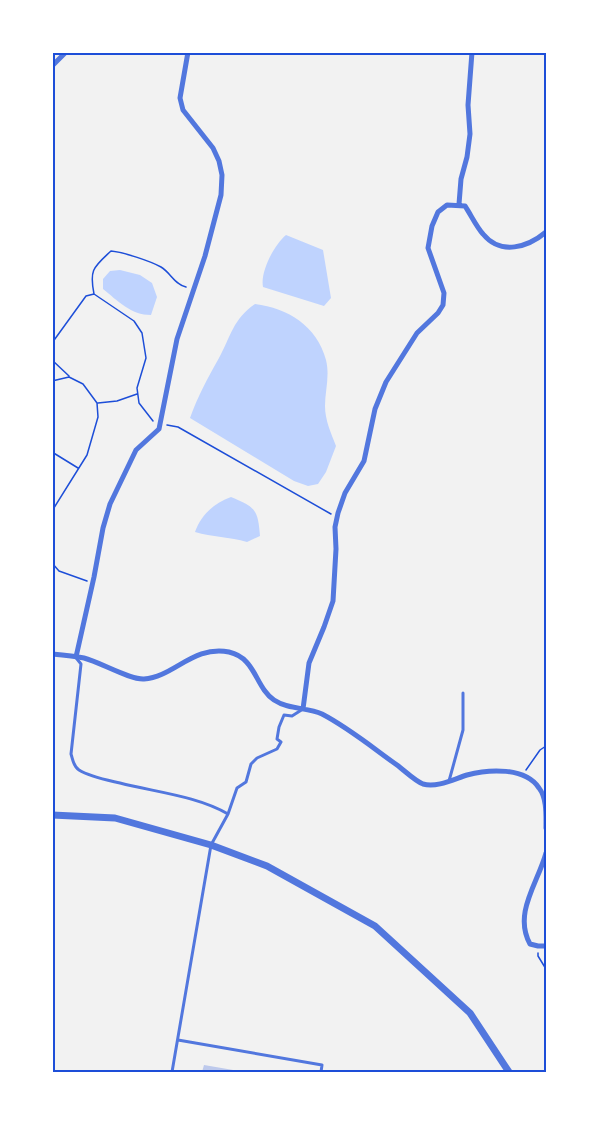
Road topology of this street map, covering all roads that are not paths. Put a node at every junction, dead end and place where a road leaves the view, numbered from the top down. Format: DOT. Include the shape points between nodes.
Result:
graph roads {
  1 [pos="66,52"];
  2 [pos="188,52"];
  3 [pos="472,52"];
  4 [pos="52,66"];
  5 [pos="459,204"];
  6 [pos="546,232"];
  7 [pos="52,654"];
  8 [pos="76,657"];
  9 [pos="463,693"];
  10 [pos="303,709"];
  11 [pos="449,781"];
  12 [pos="52,814"];
  13 [pos="228,814"];
  14 [pos="546,828"];
  15 [pos="210,845"];
  16 [pos="546,853"];
  17 [pos="546,946"];
  18 [pos="178,1040"];
  19 [pos="172,1072"];
  20 [pos="321,1072"];
  21 [pos="509,1072"];
  1 -- 4 [label="street"];
  2 -- 8 [label="street" via="180,98 183,110 213,148 222,175 221,195 177,339 159,427 136,450 110,504"];
  3 -- 5 [label="street" via="470,134"];
  5 -- 6 [label="street" via="465,206 483,234 507,248 522,247"];
  5 -- 10 [label="street" via="447,205 438,212 428,248 444,293 443,304 417,333 386,382 364,461 337,516 333,601 309,663"];
  7 -- 8 [label="street"];
  8 -- 10 [label="street" via="141,679 155,677 212,651 231,652 246,660 274,700"];
  8 -- 13 [label="lane" via="81,664 73,764 102,778 195,801"];
  9 -- 11 [label="lane" via="463,730"];
  10 -- 11 [label="street" via="323,715 355,735 423,784"];
  10 -- 13 [label="lane" via="281,719 277,749 251,764"];
  11 -- 14 [label="street" via="497,770 523,775 540,788"];
  12 -- 15 [label="street" via="115,818"];
  13 -- 15 [label="lane"];
  15 -- 18 [label="lane"];
  15 -- 21 [label="street" via="267,866 375,926 471,1013"];
  16 -- 17 [label="street" via="523,919 530,944"];
  18 -- 19 [label="lane"];
  18 -- 20 [label="lane" via="322,1065"];
}
